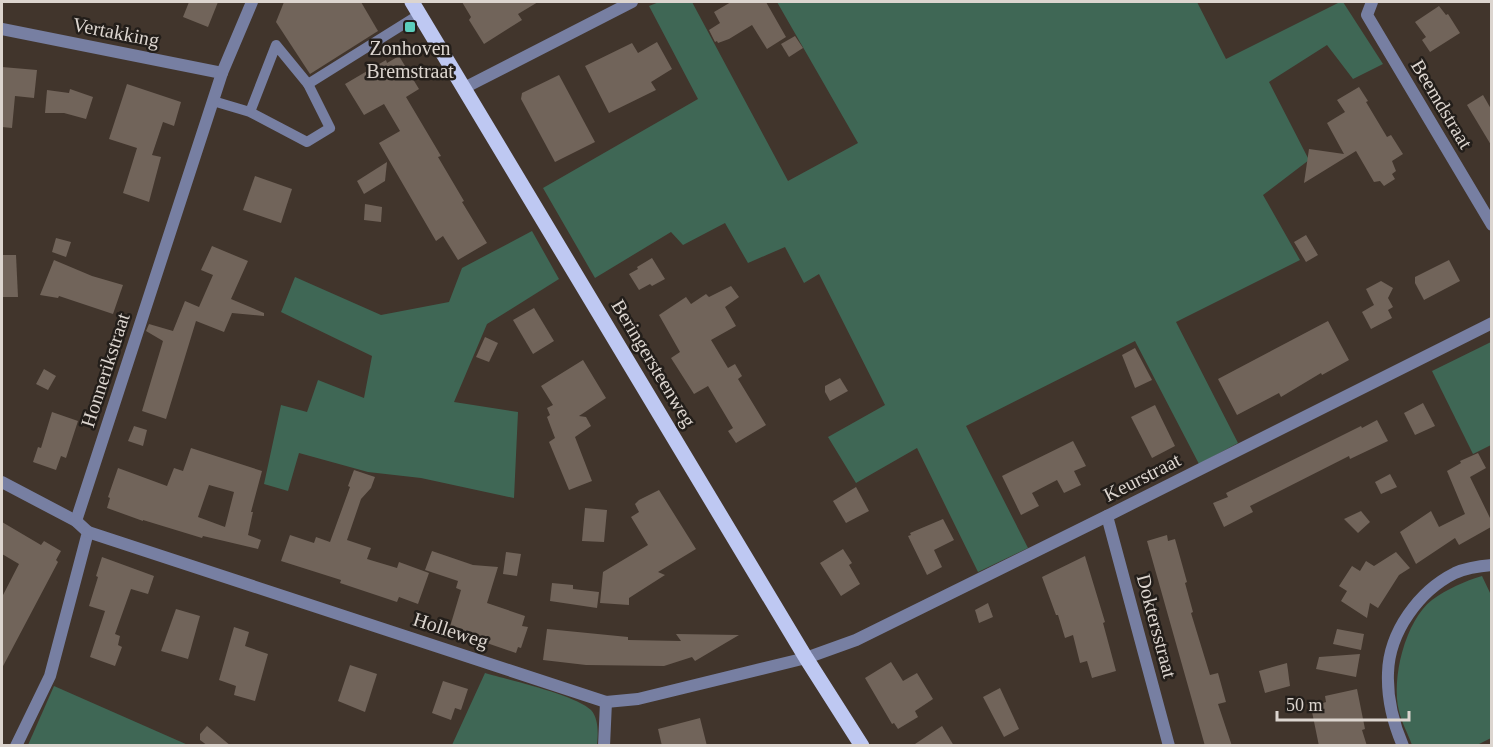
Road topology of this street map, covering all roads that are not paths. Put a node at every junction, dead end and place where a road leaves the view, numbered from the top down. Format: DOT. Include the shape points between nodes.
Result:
graph roads {
  1 [pos="252,2"];
  2 [pos="632,2"];
  3 [pos="1372,2"];
  4 [pos="416,8"];
  5 [pos="2,29"];
  6 [pos="222,73"];
  7 [pos="308,84"];
  8 [pos="464,88"];
  9 [pos="213,100"];
  10 [pos="250,112"];
  11 [pos="1491,225"];
  12 [pos="1491,323"];
  13 [pos="2,482"];
  14 [pos="1107,516"];
  15 [pos="76,521"];
  16 [pos="88,532"];
  17 [pos="1491,565"];
  18 [pos="806,658"];
  19 [pos="606,702"];
  20 [pos="16,746"];
  21 [pos="604,746"];
  22 [pos="862,746"];
  23 [pos="1169,746"];
  24 [pos="1403,746"];
  1 -- 6 [label="street, Honnerikstraat"];
  2 -- 8 [label="street"];
  3 -- 11 [label="street, Beemdstraat" via="1367,15"];
  4 -- 7 [label="lane"];
  4 -- 8 [label="main road, Beringersteenweg"];
  5 -- 6 [label="street, Vertakking"];
  6 -- 9 [label="street, Honnerikstraat"];
  7 -- 10 [label="lane" via="276,45"];
  7 -- 10 [label="lane" via="330,128 307,142"];
  8 -- 18 [label="main road, Beringersteenweg"];
  9 -- 10 [label="lane"];
  9 -- 15 [label="street, Honnerikstraat"];
  12 -- 14 [label="street, Keurstraat"];
  13 -- 15 [label="street"];
  14 -- 18 [label="street, Keurstraat" via="856,640"];
  14 -- 23 [label="street, Doktersstraat"];
  15 -- 16 [label="street"];
  16 -- 19 [label="street, Holleweg"];
  16 -- 20 [label="street" via="50,676"];
  17 -- 24 [label="street" via="1455,573 1433,589 1413,608 1397,635 1388,674 1391,709"];
  18 -- 19 [label="street, Holleweg" via="638,699"];
  18 -- 22 [label="main road, Beringersteenweg"];
  19 -- 21 [label="street"];
}
